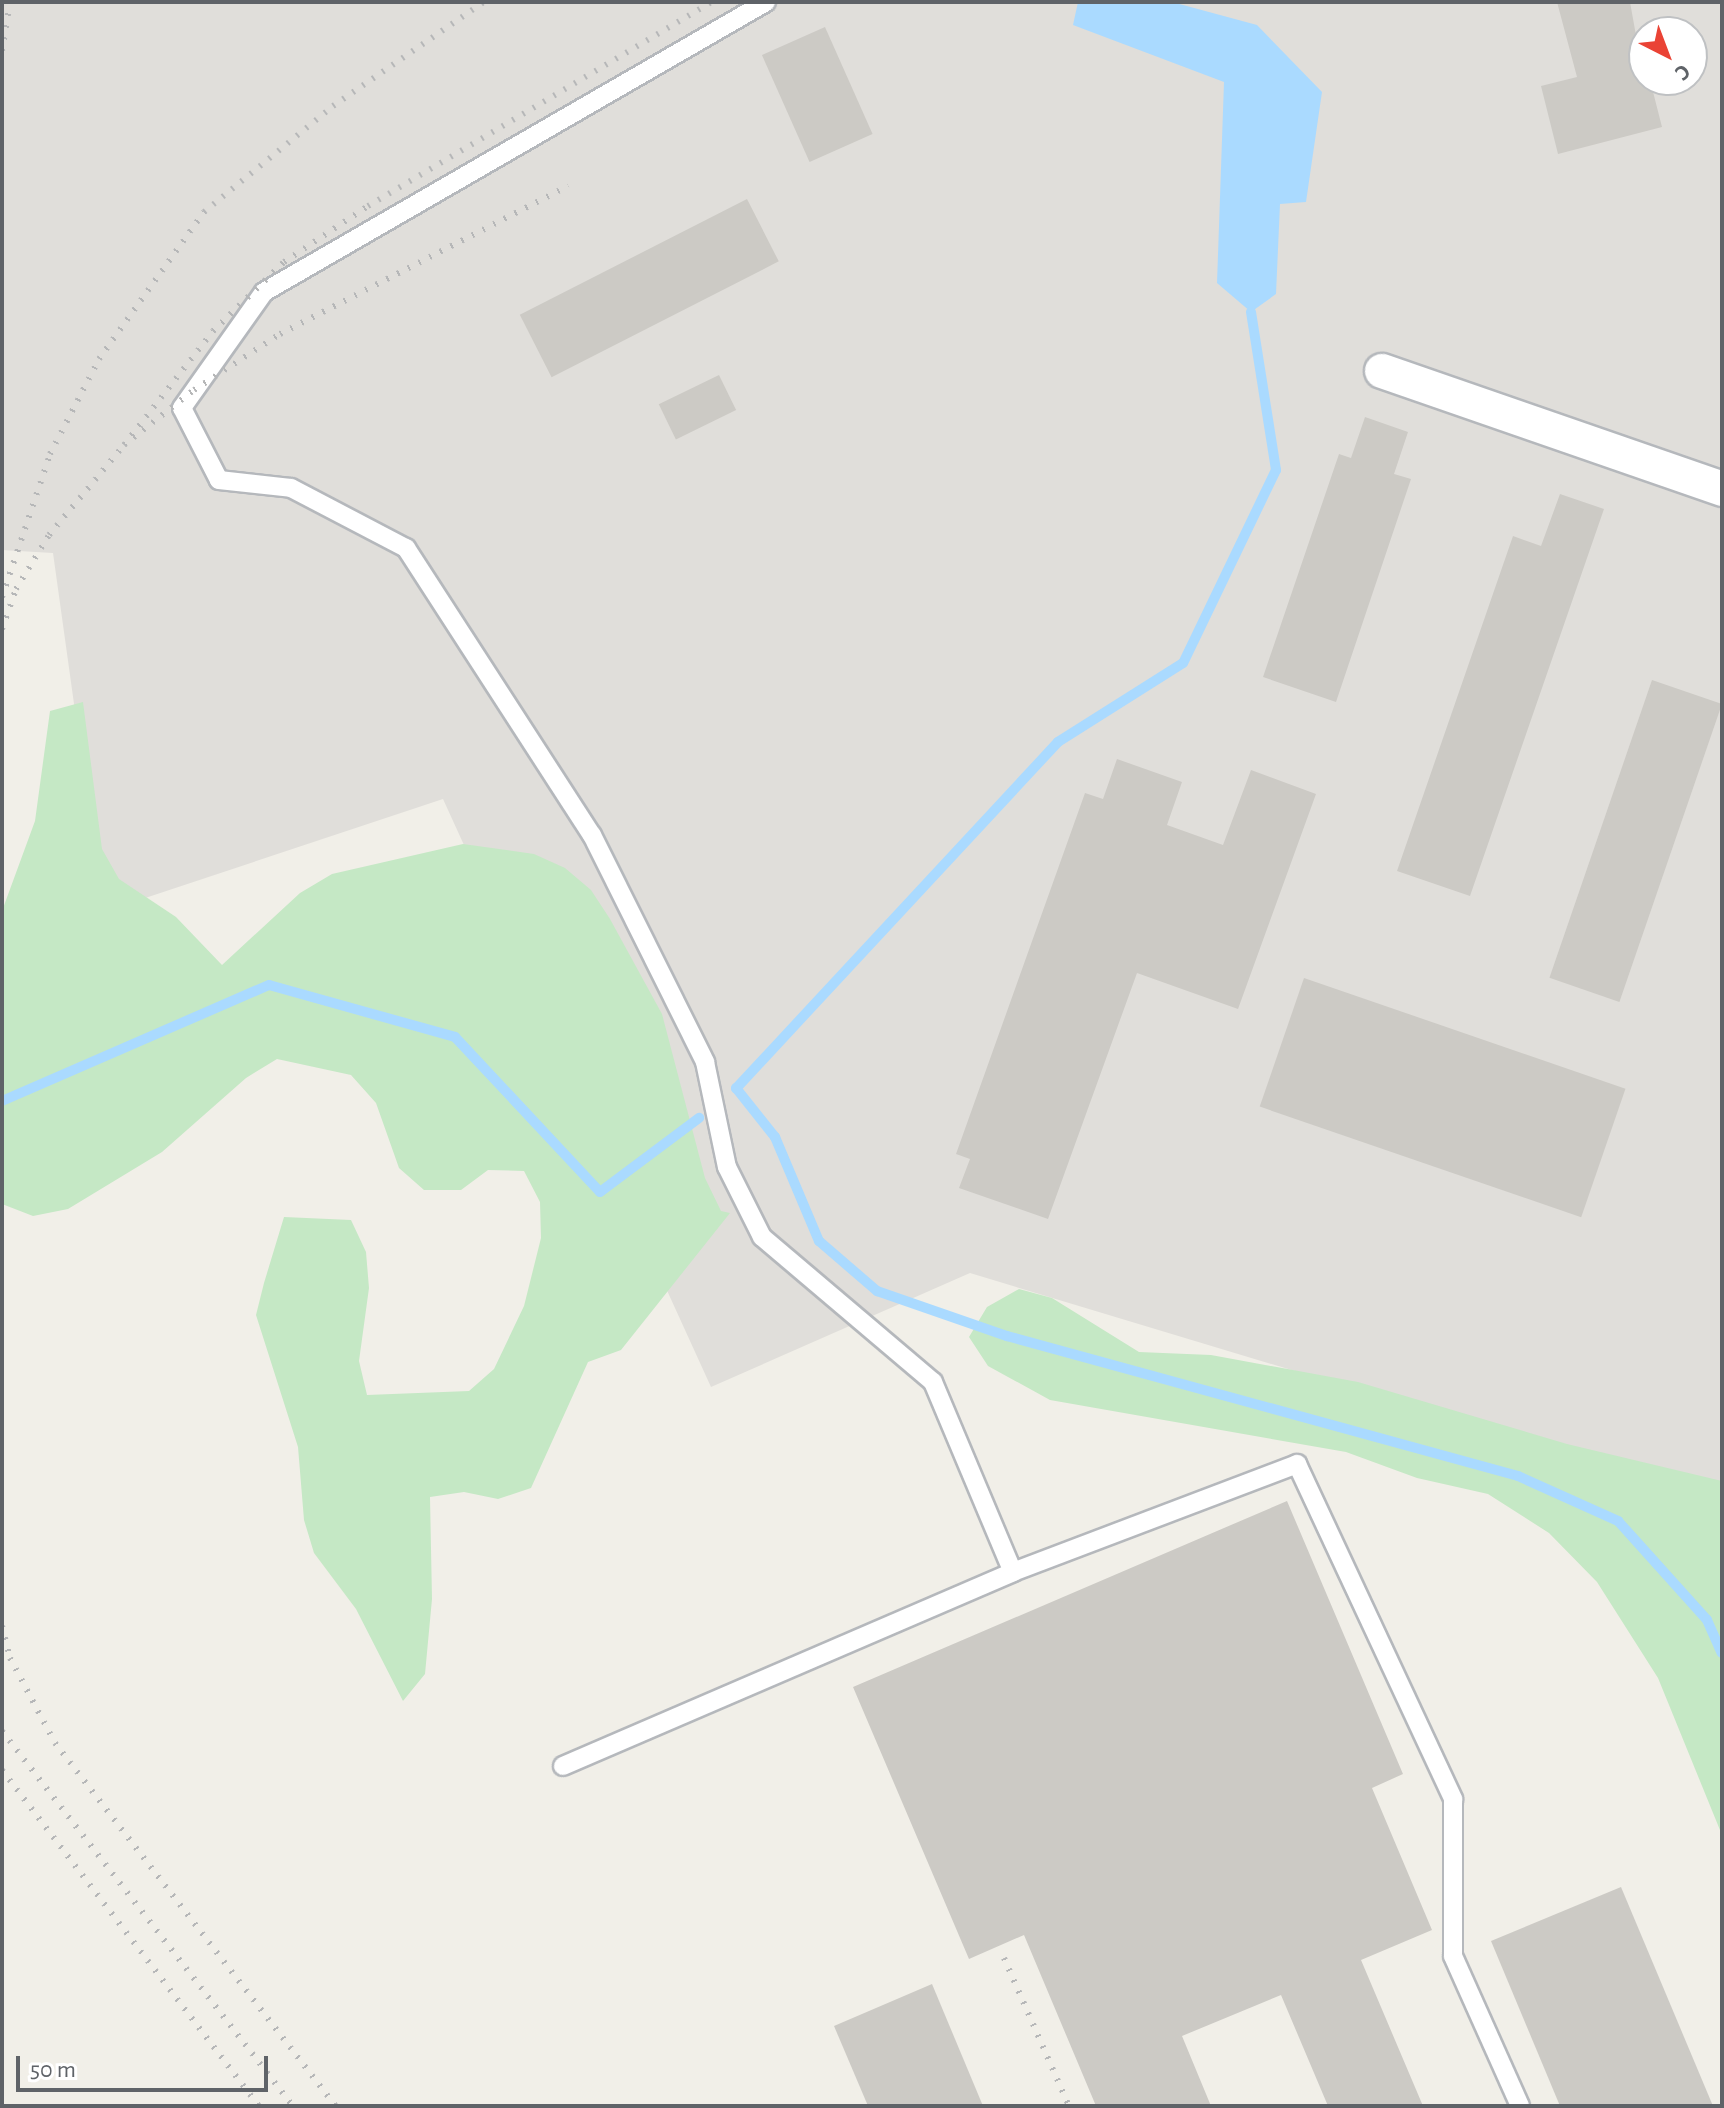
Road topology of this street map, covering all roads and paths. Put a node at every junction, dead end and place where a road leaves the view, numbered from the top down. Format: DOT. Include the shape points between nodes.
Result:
graph roads {
  1 [pos="766,2"];
  2 [pos="1382,371"];
  3 [pos="1722,489"];
  4 [pos="1013,1572"];
  5 [pos="563,1766"];
  6 [pos="1520,2106"];
  1 -- 4 [label="lane" via="264,292 182,408 219,480 291,488 406,548 592,835 705,1062 727,1167 762,1237 933,1382"];
  2 -- 3 [label="street"];
  4 -- 5 [label="lane"];
  4 -- 6 [label="lane" via="1297,1464 1453,1799 1453,1956"];
}
